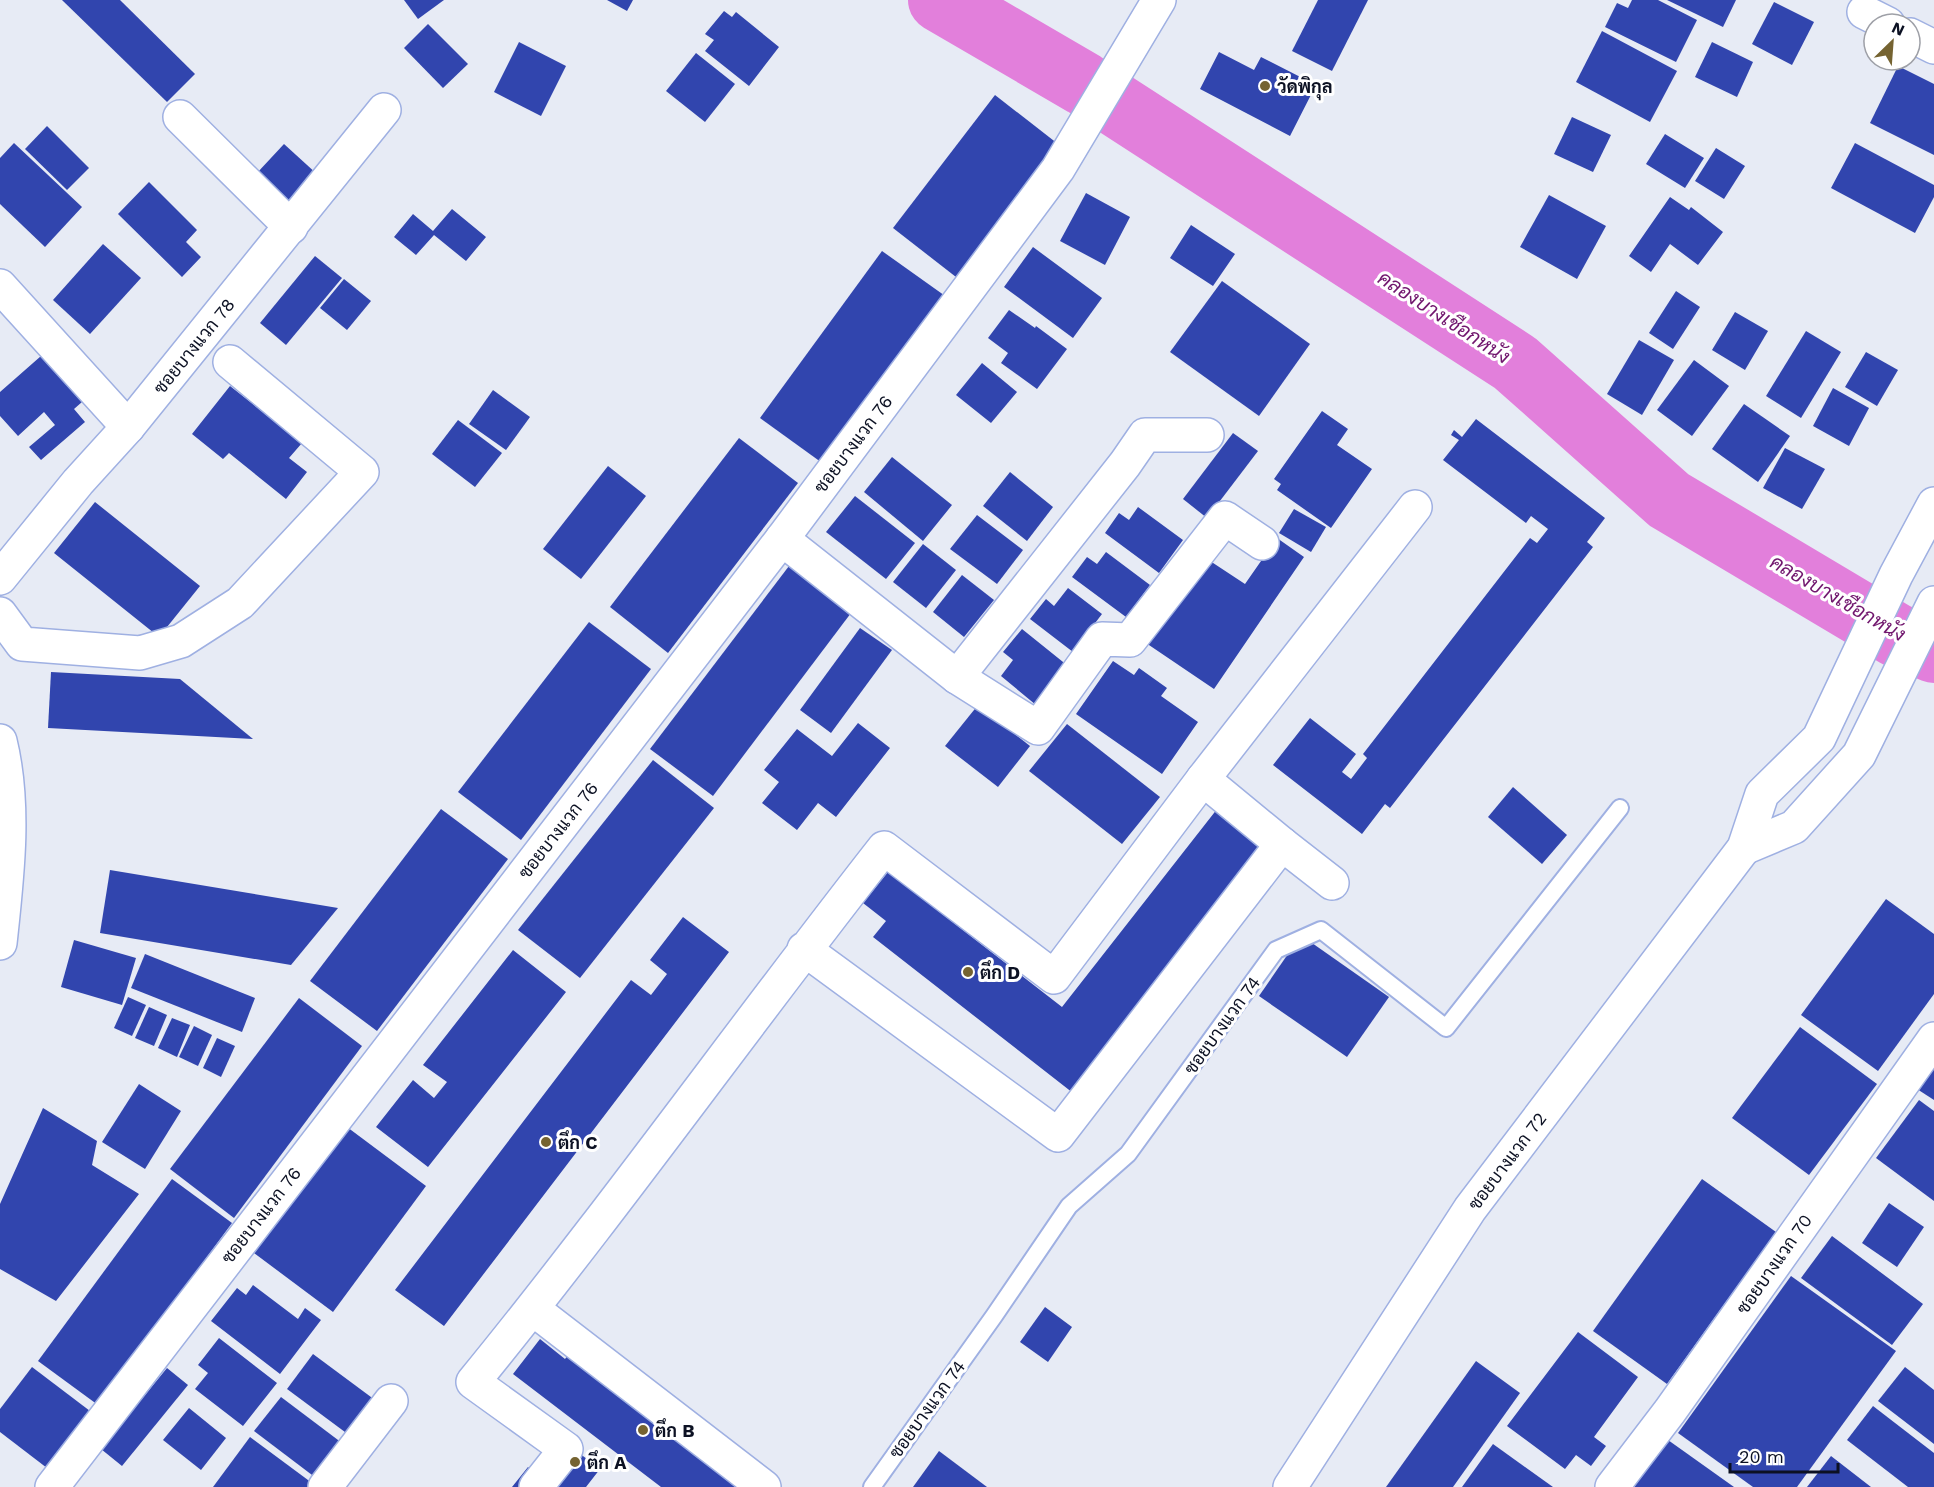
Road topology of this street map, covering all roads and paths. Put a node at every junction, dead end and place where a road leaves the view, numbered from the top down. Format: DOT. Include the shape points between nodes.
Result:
graph roads {
  1 [pos="1156,6"];
  2 [pos="384,110"];
  3 [pos="180,117"];
  4 [pos="291,227"];
  5 [pos="0,286"];
  6 [pos="231,362"];
  7 [pos="128,427"];
  8 [pos="1207,435"];
  9 [pos="1934,504"];
  10 [pos="1415,507"];
  11 [pos="782,539"];
  12 [pos="1262,543"];
  13 [pos="0,578"];
  14 [pos="1934,603"];
  15 [pos="0,614"];
  16 [pos="957,677"];
  17 [pos="0,741"];
  18 [pos="1203,779"];
  19 [pos="1620,808"];
  20 [pos="1282,844"];
  21 [pos="1744,848"];
  22 [pos="1321,874"];
  23 [pos="0,943"];
  24 [pos="804,949"];
  25 [pos="1934,1039"];
  26 [pos="533,1308"];
  27 [pos="391,1401"];
  28 [pos="52,1487"];
  29 [pos="326,1487"];
  30 [pos="536,1487"];
  31 [pos="764,1487"];
  32 [pos="872,1487"];
  33 [pos="1290,1487"];
  34 [pos="1612,1487"];
  1 -- 11 [label="street, ซอยบางแวก 76" via="1058,169"];
  2 -- 4 [label="street, ซอยบางแวก 78"];
  3 -- 4 [label="street"];
  4 -- 7 [label="street, ซอยบางแวก 78"];
  5 -- 7 [label="street"];
  6 -- 15 [label="street" via="362,472 240,603 181,641 140,653 22,644"];
  7 -- 13 [label="street, ซอยบางแวก 78"];
  8 -- 16 [label="street" via="1145,435"];
  9 -- 21 [label="street" via="1819,738 1762,794"];
  10 -- 18 [label="street"];
  11 -- 16 [label="street"];
  11 -- 28 [label="street, ซอยบางแวก 76"];
  12 -- 16 [label="street" via="1225,518 1130,640 1102,639 1038,728"];
  14 -- 21 [label="street" via="1859,755 1794,827"];
  17 -- 23 [label="street" via="8,797"];
  18 -- 20 [label="street"];
  18 -- 24 [label="street" via="1054,977 884,848"];
  19 -- 32 [label="lane, ซอยบางแวก 74" via="1446,1028 1321,930 1276,950 1128,1154 1069,1206"];
  20 -- 22 [label="street"];
  20 -- 24 [label="street" via="1058,1135"];
  21 -- 33 [label="street, ซอยบางแวก 72" via="1470,1209"];
  24 -- 26 [label="street"];
  25 -- 34 [label="street, ซอยบางแวก 70"];
  26 -- 30 [label="street" via="473,1382 566,1449"];
  26 -- 31 [label="street"];
  27 -- 29 [label="street"];
}
